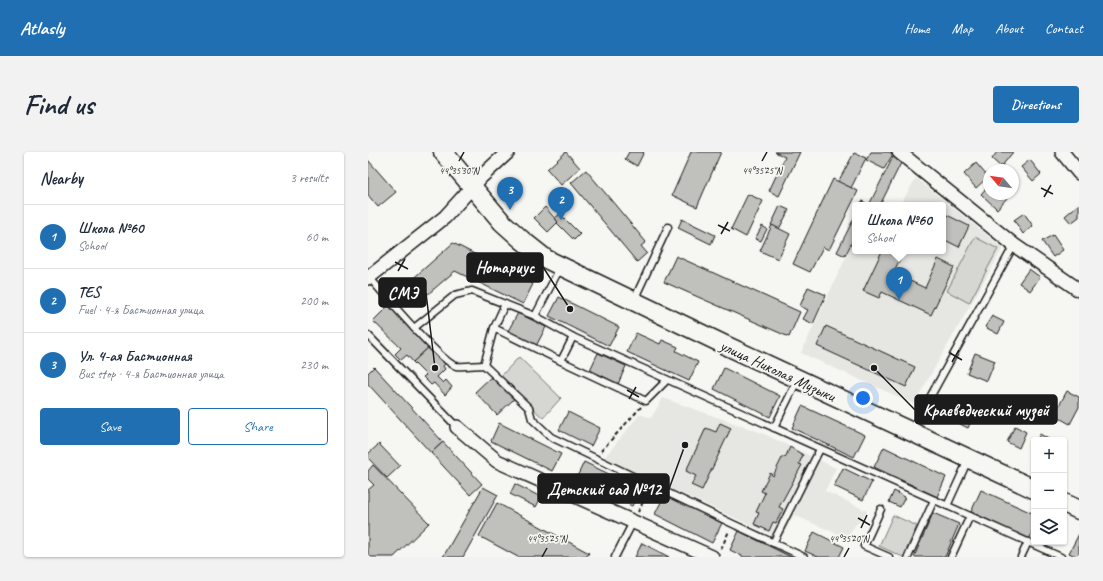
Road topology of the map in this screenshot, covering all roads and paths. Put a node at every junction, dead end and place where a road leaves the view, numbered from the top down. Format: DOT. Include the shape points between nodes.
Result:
graph roads {
  1 [pos="443,152"];
  2 [pos="508,152"];
  3 [pos="899,152"];
  4 [pos="1062,152"];
  5 [pos="1079,173"];
  6 [pos="473,186"];
  7 [pos="668,227"];
  8 [pos="1014,245"];
  9 [pos="553,262"];
  10 [pos="369,278"];
  11 [pos="1079,290"];
  12 [pos="633,301"];
  13 [pos="505,304"];
  14 [pos="535,316"];
  15 [pos="414,328"];
  16 [pos="494,328"];
  17 [pos="368,336"];
  18 [pos="573,337"];
  19 [pos="561,361"];
  20 [pos="484,365"];
  21 [pos="798,379"];
  22 [pos="667,380"];
  23 [pos="646,401"];
  24 [pos="457,427"];
  25 [pos="774,428"];
  26 [pos="911,431"];
  27 [pos="820,448"];
  28 [pos="595,458"];
  29 [pos="969,458"];
  30 [pos="651,485"];
  31 [pos="1031,488"];
  32 [pos="934,500"];
  33 [pos="1067,504"];
  34 [pos="947,506"];
  35 [pos="881,509"];
  36 [pos="1079,510"];
  37 [pos="970,516"];
  38 [pos="633,522"];
  39 [pos="733,524"];
  40 [pos="1028,542"];
  41 [pos="773,543"];
  42 [pos="713,555"];
  43 [pos="615,557"];
  44 [pos="804,557"];
  45 [pos="889,557"];
  46 [pos="908,557"];
  47 [pos="951,557"];
  48 [pos="1021,557"];
  49 [pos="1061,557"];
  1 -- 6 [label="main road, улица Николая Музыки"];
  2 -- 6 [label="street"];
  3 -- 8 [label="street"];
  4 -- 5 [label="street"];
  6 -- 9 [label="main road, улица Николая Музыки" via="502,222"];
  6 -- 10 [label="street" via="445,217"];
  7 -- 12 [label="lane"];
  8 -- 11 [label="street"];
  8 -- 26 [label="lane"];
  9 -- 12 [label="main road, улица Николая Музыки"];
  9 -- 14 [label="lane"];
  10 -- 15 [label="lane"];
  12 -- 21 [label="main road, улица Николая Музыки"];
  13 -- 14 [label="lane"];
  13 -- 15 [label="lane" via="472,291 455,295"];
  13 -- 16 [label="lane"];
  14 -- 18 [label="lane"];
  15 -- 20 [label="lane" via="448,362 456,366"];
  16 -- 19 [label="lane"];
  16 -- 20 [label="lane"];
  17 -- 24 [label="lane"];
  18 -- 19 [label="lane"];
  18 -- 22 [label="lane"];
  19 -- 23 [label="lane"];
  20 -- 28 [label="lane" via="529,408 532,419 552,437"];
  21 -- 25 [label="lane"];
  21 -- 26 [label="main road, улица Николая Музыки"];
  22 -- 23 [label="lane"];
  22 -- 25 [label="lane"];
  23 -- 28 [label="path"];
  24 -- 38 [label="street" via="497,461"];
  25 -- 27 [label="lane"];
  26 -- 29 [label="main road, улица Николая Музыки"];
  27 -- 32 [label="lane"];
  27 -- 41 [label="lane"];
  28 -- 30 [label="lane"];
  29 -- 31 [label="main road, улица Николая Музыки"];
  29 -- 34 [label="lane"];
  30 -- 38 [label="path"];
  30 -- 39 [label="lane"];
  32 -- 34 [label="lane"];
  32 -- 46 [label="lane"];
  33 -- 36 [label="main road"];
  34 -- 37 [label="lane"];
  35 -- 45 [label="lane" via="864,546"];
  37 -- 40 [label="lane"];
  37 -- 47 [label="lane"];
  38 -- 42 [label="street"];
  38 -- 43 [label="lane"];
  39 -- 41 [label="lane"];
  39 -- 42 [label="path"];
  40 -- 48 [label="lane"];
  40 -- 49 [label="lane"];
  41 -- 44 [label="lane"];
}
